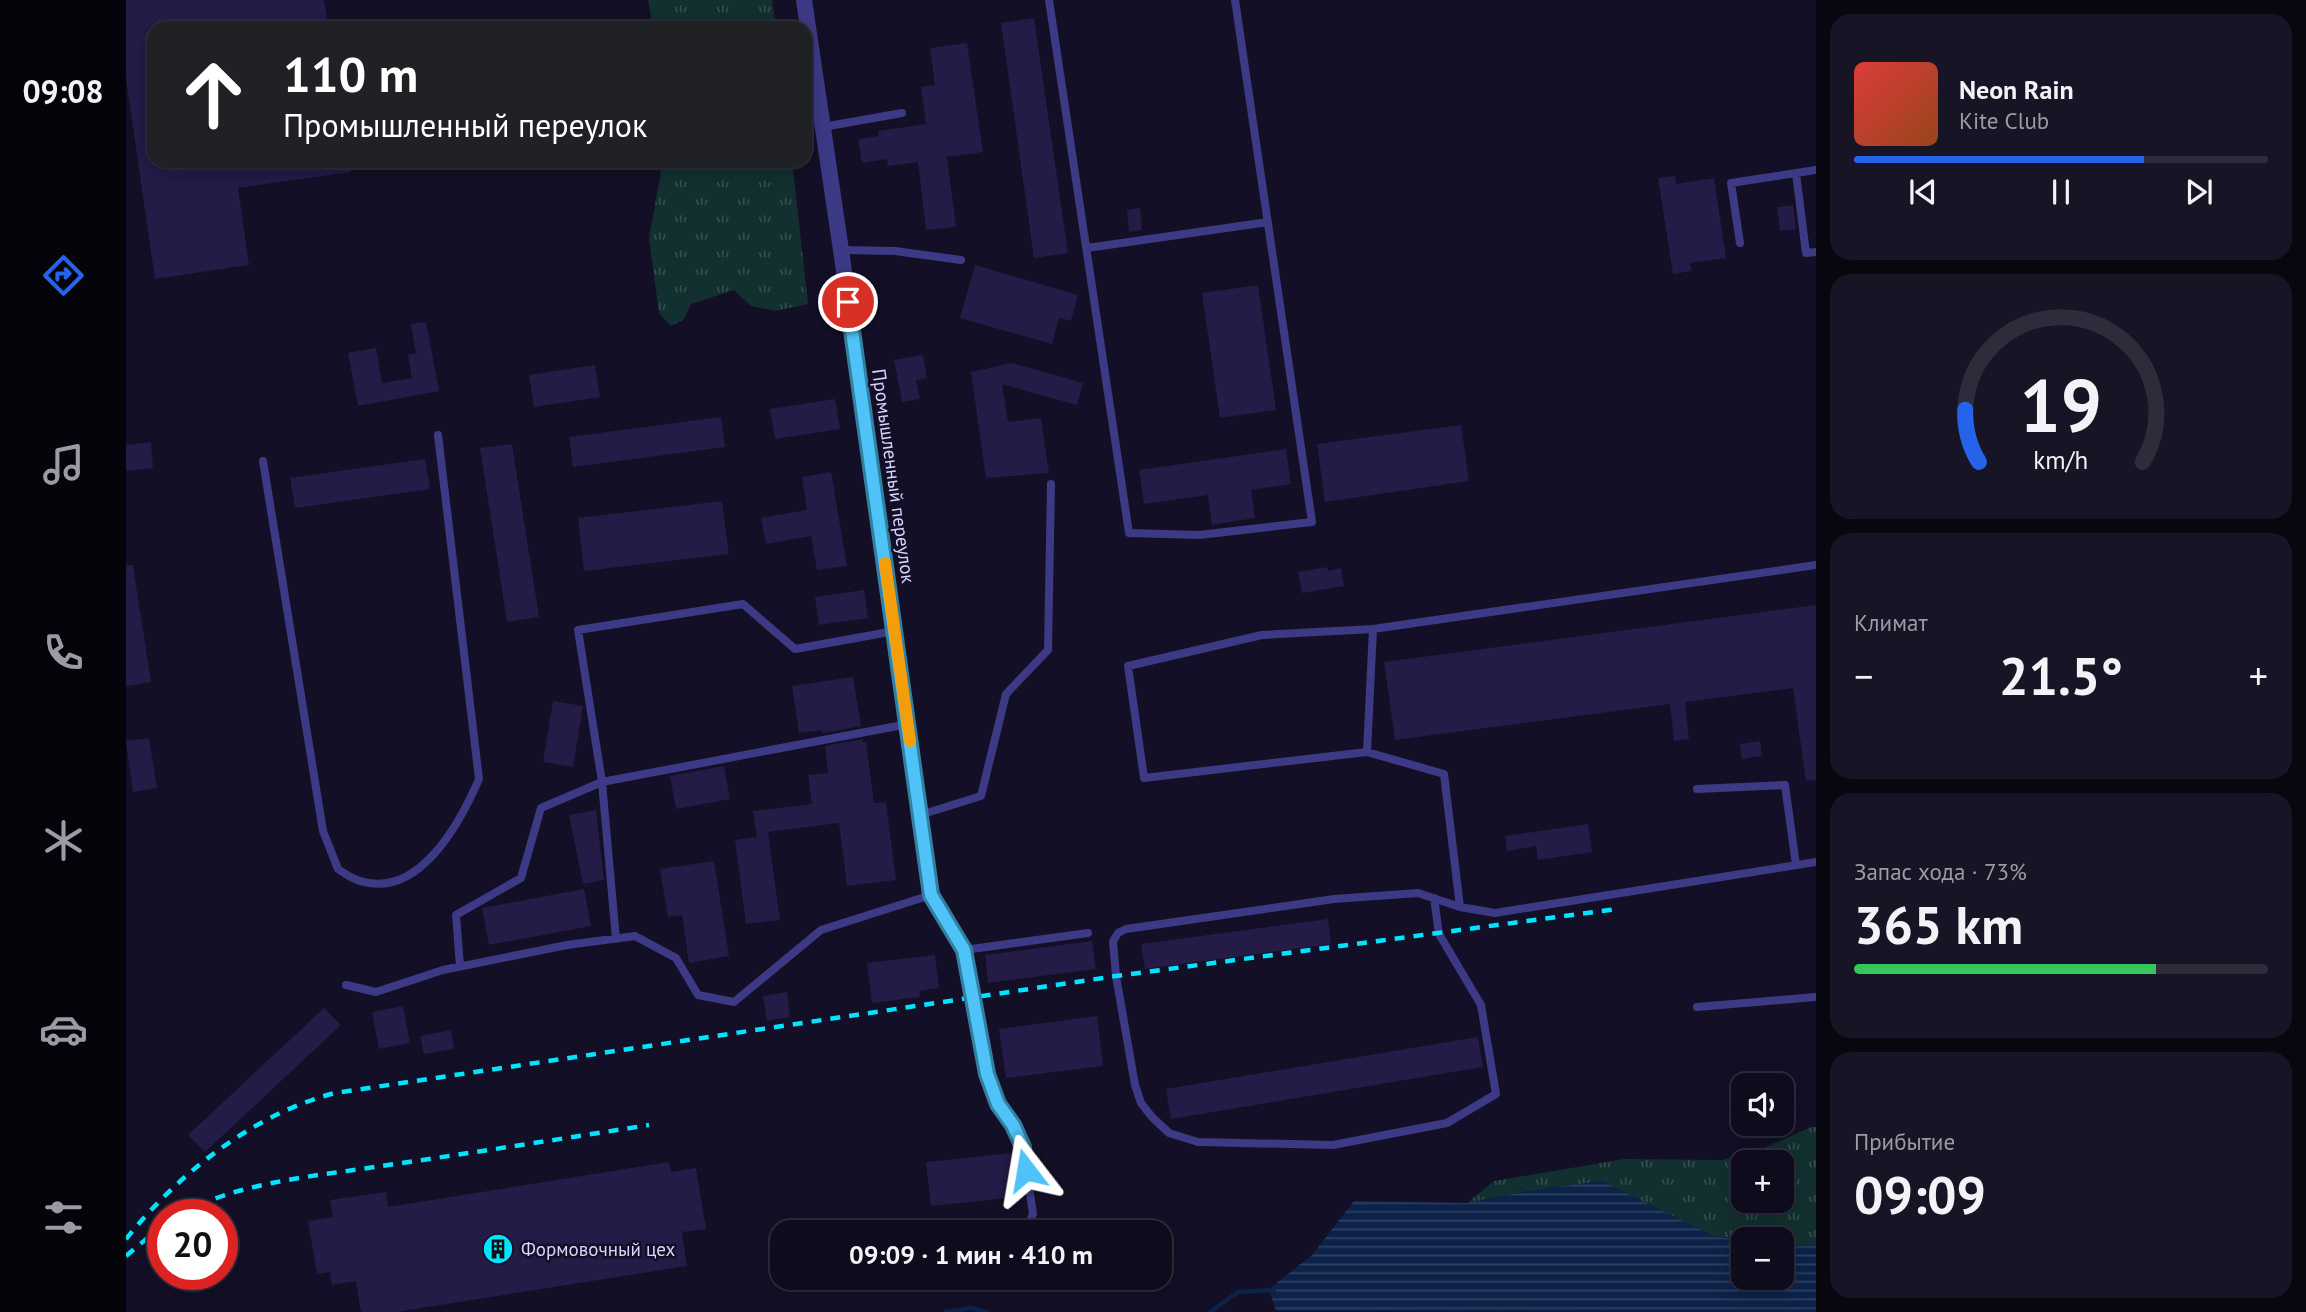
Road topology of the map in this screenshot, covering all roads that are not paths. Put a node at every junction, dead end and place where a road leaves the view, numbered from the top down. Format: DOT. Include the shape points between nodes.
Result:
graph roads {
  1 [pos="804,0"];
  2 [pos="1049,0"];
  3 [pos="1235,0"];
  4 [pos="807,21"];
  5 [pos="812,53"];
  6 [pos="902,113"];
  7 [pos="823,127"];
  8 [pos="1816,170"];
  9 [pos="1796,173"];
  10 [pos="1268,222"];
  11 [pos="1740,243"];
  12 [pos="1087,248"];
  13 [pos="841,250"];
  14 [pos="1816,252"];
  15 [pos="961,260"];
  16 [pos="438,435"];
  17 [pos="263,461"];
  18 [pos="1051,484"];
  19 [pos="1816,565"];
  20 [pos="1373,629"];
  21 [pos="895,631"];
  22 [pos="908,724"];
  23 [pos="1367,752"];
  24 [pos="602,782"];
  25 [pos="1697,789"];
  26 [pos="920,816"];
  27 [pos="1816,862"];
  28 [pos="1796,865"];
  29 [pos="931,895"];
  30 [pos="1434,898"];
  31 [pos="1460,906"];
  32 [pos="1088,933"];
  33 [pos="616,939"];
  34 [pos="964,950"];
  35 [pos="460,966"];
  36 [pos="345,985"];
  37 [pos="1816,997"];
  38 [pos="1698,1007"];
  39 [pos="1030,1220"];
  1 -- 4 [label="street, Промышленный переулок"];
  2 -- 12 [label="lane"];
  3 -- 10 [label="lane"];
  5 -- 7 [label="street, Промышленный переулок"];
  6 -- 7 [label="lane"];
  7 -- 13 [label="street, Промышленный переулок"];
  8 -- 9 [label="lane"];
  9 -- 11 [label="lane" via="1731,183"];
  9 -- 14 [label="lane" via="1806,253"];
  10 -- 12 [label="lane"];
  10 -- 12 [label="lane" via="1312,522 1199,535 1129,533"];
  13 -- 15 [label="lane"];
  13 -- 21 [label="street, Промышленный переулок"];
  16 -- 17 [label="lane" via="479,779 440,849 394,882 358,880 338,869 323,831"];
  18 -- 26 [label="lane" via="1048,650 1006,694 981,796"];
  19 -- 20 [label="lane"];
  20 -- 23 [label="lane"];
  20 -- 23 [label="lane" via="1262,635 1128,666 1144,778"];
  21 -- 22 [label="street, Промышленный переулок"];
  21 -- 24 [label="lane" via="795,649 743,604 578,630"];
  22 -- 24 [label="lane"];
  22 -- 26 [label="street, Промышленный переулок"];
  23 -- 31 [label="lane" via="1444,774"];
  24 -- 33 [label="lane"];
  24 -- 35 [label="lane" via="541,808 521,878 456,915"];
  25 -- 28 [label="lane" via="1785,785"];
  26 -- 29 [label="street, Промышленный переулок"];
  27 -- 28 [label="lane"];
  28 -- 31 [label="lane" via="1495,913"];
  29 -- 33 [label="lane" via="821,930 734,1002 698,996 676,958 635,936"];
  29 -- 34 [label="street, Промышленный переулок"];
  30 -- 30 [label="lane" via="1418,893 1334,899 1118,933 1113,941 1116,976 1135,1085 1152,1118 1169,1133 1198,1142 1333,1144 1447,1123 1496,1094 1481,1005 1439,934"];
  30 -- 31 [label="lane"];
  32 -- 34 [label="lane"];
  33 -- 35 [label="lane"];
  34 -- 39 [label="lane" via="987,1074 1023,1147"];
  35 -- 36 [label="lane" via="376,992"];
  37 -- 38 [label="lane"];
}
